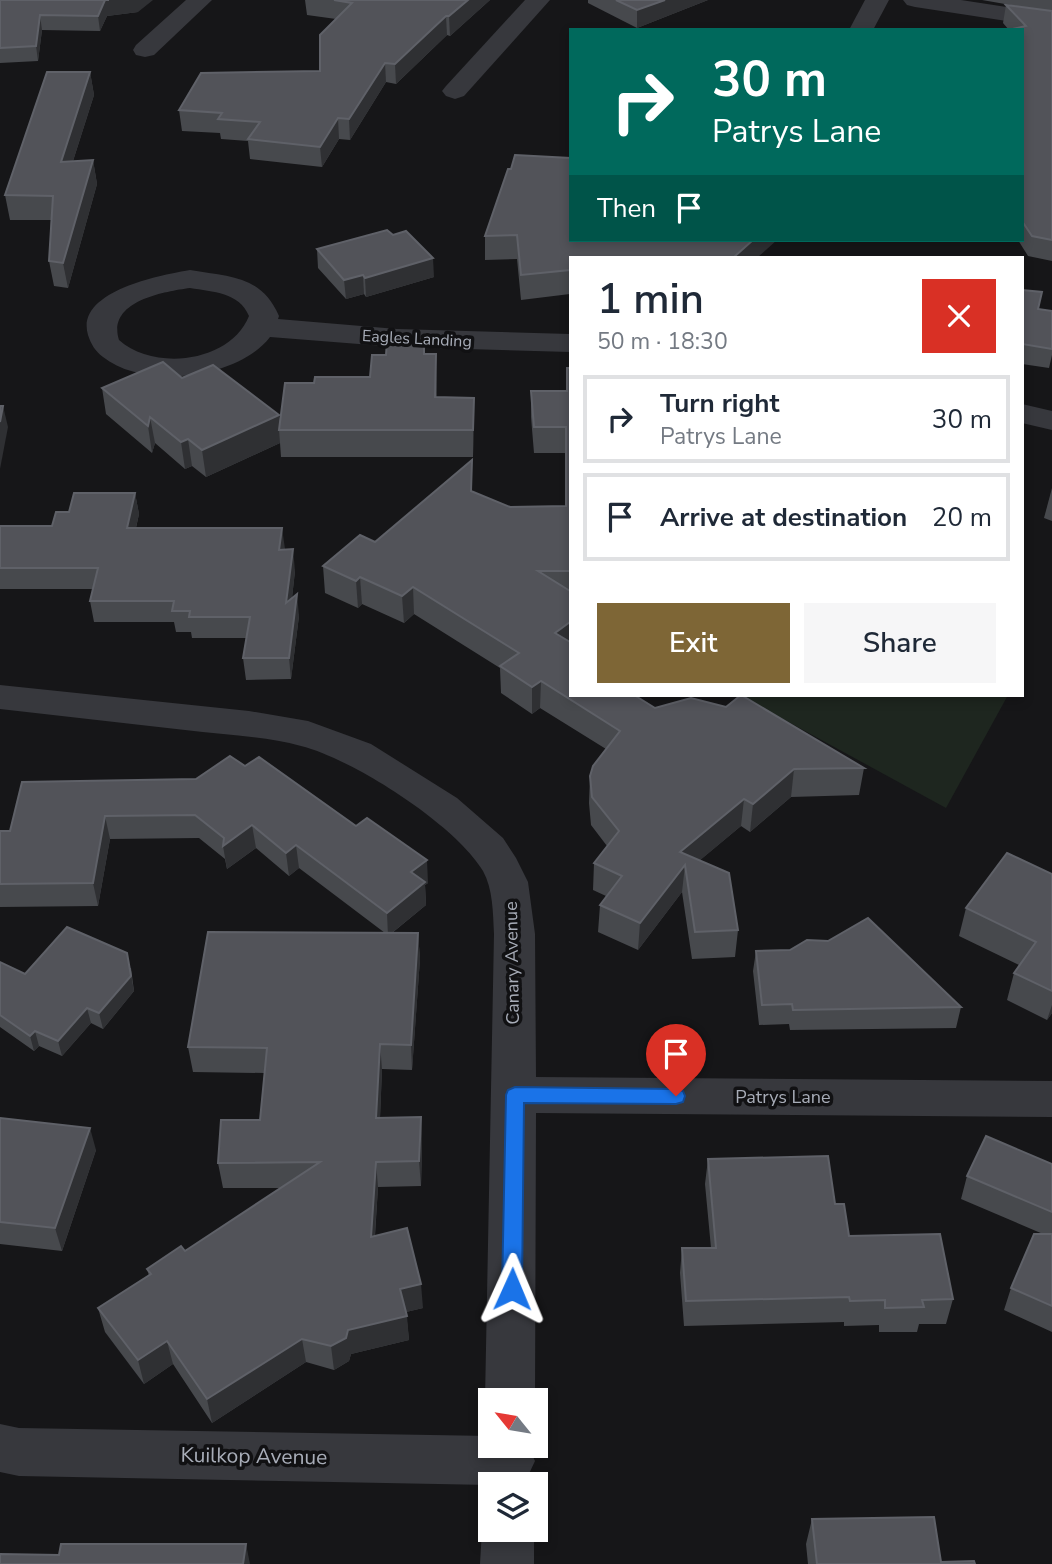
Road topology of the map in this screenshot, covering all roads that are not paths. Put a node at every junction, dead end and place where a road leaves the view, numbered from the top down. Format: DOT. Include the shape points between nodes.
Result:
graph roads {
  1 [pos="200,0"];
  2 [pos="538,0"];
  3 [pos="877,0"];
  4 [pos="915,0"];
  5 [pos="1052,21"];
  6 [pos="862,28"];
  7 [pos="145,50"];
  8 [pos="455,91"];
  9 [pos="263,327"];
  10 [pos="569,343"];
  11 [pos="1024,414"];
  12 [pos="1052,421"];
  13 [pos="0,696"];
  14 [pos="515,1095"];
  15 [pos="1052,1099"];
  16 [pos="510,1388"];
  17 [pos="0,1448"];
  18 [pos="509,1463"];
  19 [pos="508,1542"];
  20 [pos="507,1564"];
  1 -- 7 [label="street"];
  2 -- 8 [label="street"];
  3 -- 6 [label="street"];
  4 -- 5 [label="street"];
  9 -- 9 [label="street" via="241,350 200,365 176,368 124,357 106,342 101,330 104,318 127,295 190,279 232,285 248,293 259,302"];
  9 -- 10 [label="street, Eagles Landing" via="410,339"];
  11 -- 12 [label="street"];
  13 -- 14 [label="street, Canary Avenue" via="247,723 310,735 361,754 457,818 489,848 503,868 510,890"];
  14 -- 15 [label="street, Patrys Lane"];
  14 -- 16 [label="street, Canary Avenue"];
  17 -- 18 [label="street, Kuilkop Avenue"];
  19 -- 20 [label="street"];
}
